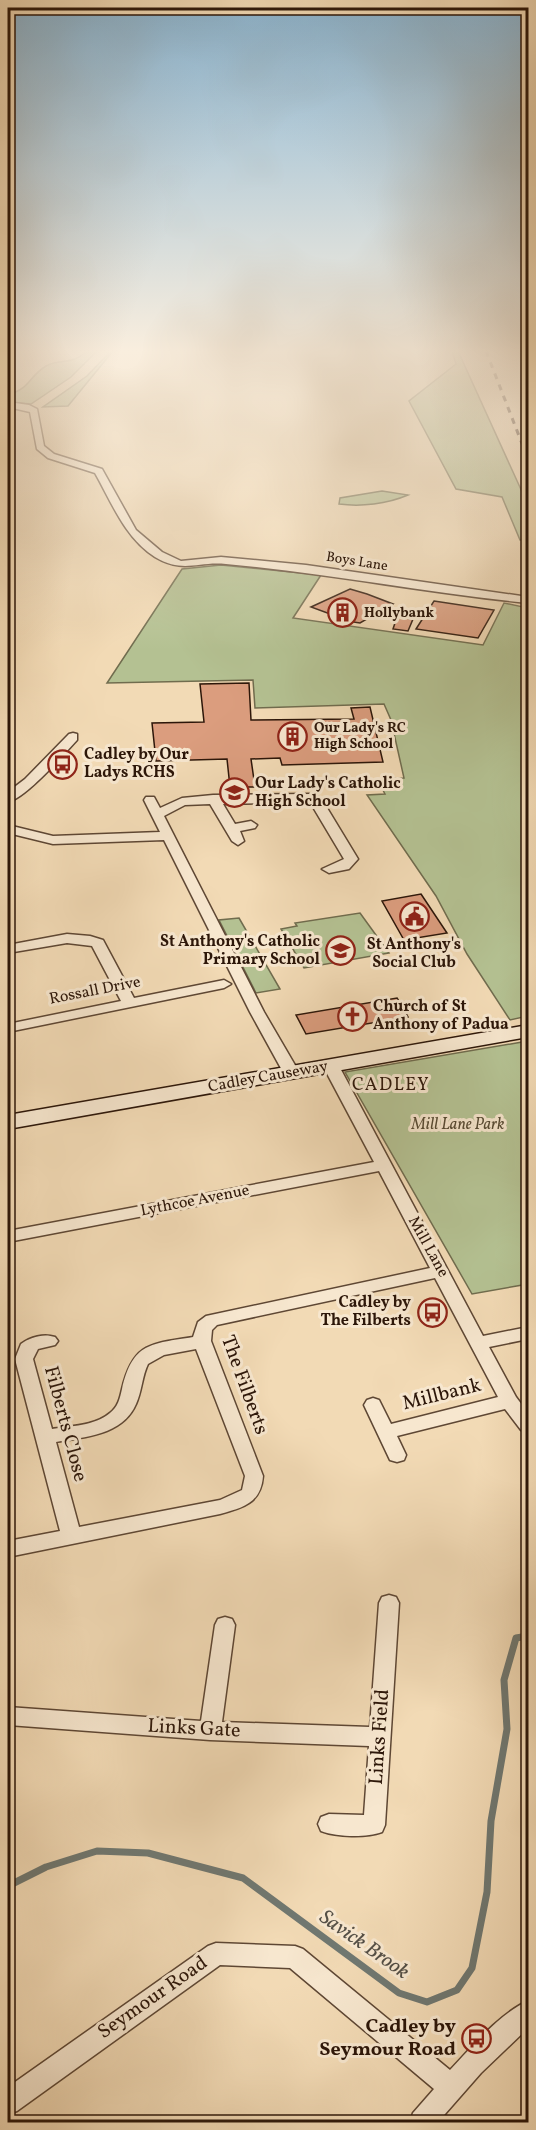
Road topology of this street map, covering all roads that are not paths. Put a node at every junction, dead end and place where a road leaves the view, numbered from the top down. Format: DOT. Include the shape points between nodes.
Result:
graph roads {
  1 [pos="44,450"];
  2 [pos="528,600"];
  3 [pos="54,739"];
  4 [pos="8,798"];
  5 [pos="213,799"];
  6 [pos="150,800"];
  7 [pos="159,814"];
  8 [pos="251,825"];
  9 [pos="232,828"];
  10 [pos="8,829"];
  11 [pos="170,836"];
  12 [pos="238,841"];
  13 [pos="329,869"];
  14 [pos="8,949"];
  15 [pos="224,984"];
  16 [pos="129,1003"];
  17 [pos="8,1028"];
  18 [pos="528,1031"];
  19 [pos="331,1066"];
  20 [pos="291,1072"];
  21 [pos="8,1122"];
  22 [pos="383,1165"];
  23 [pos="8,1237"];
  24 [pos="441,1271"];
  25 [pos="528,1333"];
  26 [pos="49,1341"];
  27 [pos="202,1341"];
  28 [pos="479,1343"];
  29 [pos="509,1401"];
  30 [pos="373,1405"];
  31 [pos="528,1425"];
  32 [pos="386,1432"];
  33 [pos="45,1437"];
  34 [pos="397,1455"];
  35 [pos="71,1534"];
  36 [pos="8,1549"];
  37 [pos="389,1603"];
  38 [pos="225,1625"];
  39 [pos="8,1716"];
  40 [pos="210,1731"];
  41 [pos="380,1737"];
  42 [pos="329,1824"];
  43 [pos="528,2013"];
  44 [pos="451,2087"];
  45 [pos="8,2102"];
  46 [pos="422,2122"];
  1 -- 2 [label="street, Boys Lane" via="99,471 132,532 158,554 180,564 221,560 306,568"];
  3 -- 4 [label="street" via="71,740"];
  5 -- 7 [label="street" via="182,802"];
  5 -- 9 [label="street"];
  5 -- 13 [label="street" via="317,801 351,859 349,864"];
  6 -- 7 [label="street"];
  7 -- 11 [label="street"];
  8 -- 9 [label="street"];
  9 -- 12 [label="street"];
  10 -- 11 [label="street" via="53,840"];
  11 -- 20 [label="street"];
  14 -- 16 [label="street" via="76,938 94,940"];
  15 -- 16 [label="street, Rossall Drive"];
  16 -- 17 [label="street, Rossall Drive"];
  18 -- 19 [label="street, Cadley Causeway"];
  19 -- 20 [label="street, Cadley Causeway"];
  19 -- 22 [label="street, Mill Lane"];
  20 -- 21 [label="street, Cadley Causeway"];
  22 -- 23 [label="street, Lythcoe Avenue"];
  22 -- 24 [label="street, Mill Lane"];
  24 -- 27 [label="street, The Filberts" via="212,1320 201,1332"];
  24 -- 28 [label="street, Mill Lane"];
  25 -- 28 [label="street"];
  26 -- 33 [label="street, Filberts Close" via="27,1348 24,1359"];
  27 -- 33 [label="street" via="161,1349 138,1362 132,1393 116,1420"];
  27 -- 35 [label="street, The Filberts" via="254,1476 250,1495 220,1507"];
  28 -- 29 [label="street, Mill Lane"];
  29 -- 31 [label="street, Mill Lane"];
  29 -- 32 [label="street, Millbank"];
  30 -- 32 [label="street, Millbank"];
  32 -- 34 [label="street, Millbank"];
  33 -- 35 [label="street, Filberts Close"];
  35 -- 36 [label="street, The Filberts"];
  37 -- 41 [label="street, Links Field"];
  38 -- 40 [label="street"];
  39 -- 40 [label="street, Links Gate"];
  40 -- 41 [label="street, Links Gate"];
  41 -- 42 [label="street, Links Field" via="374,1826"];
  43 -- 44 [label="street"];
  44 -- 45 [label="street, Seymour Road" via="296,1957 216,1954"];
  44 -- 46 [label="street"];
}
